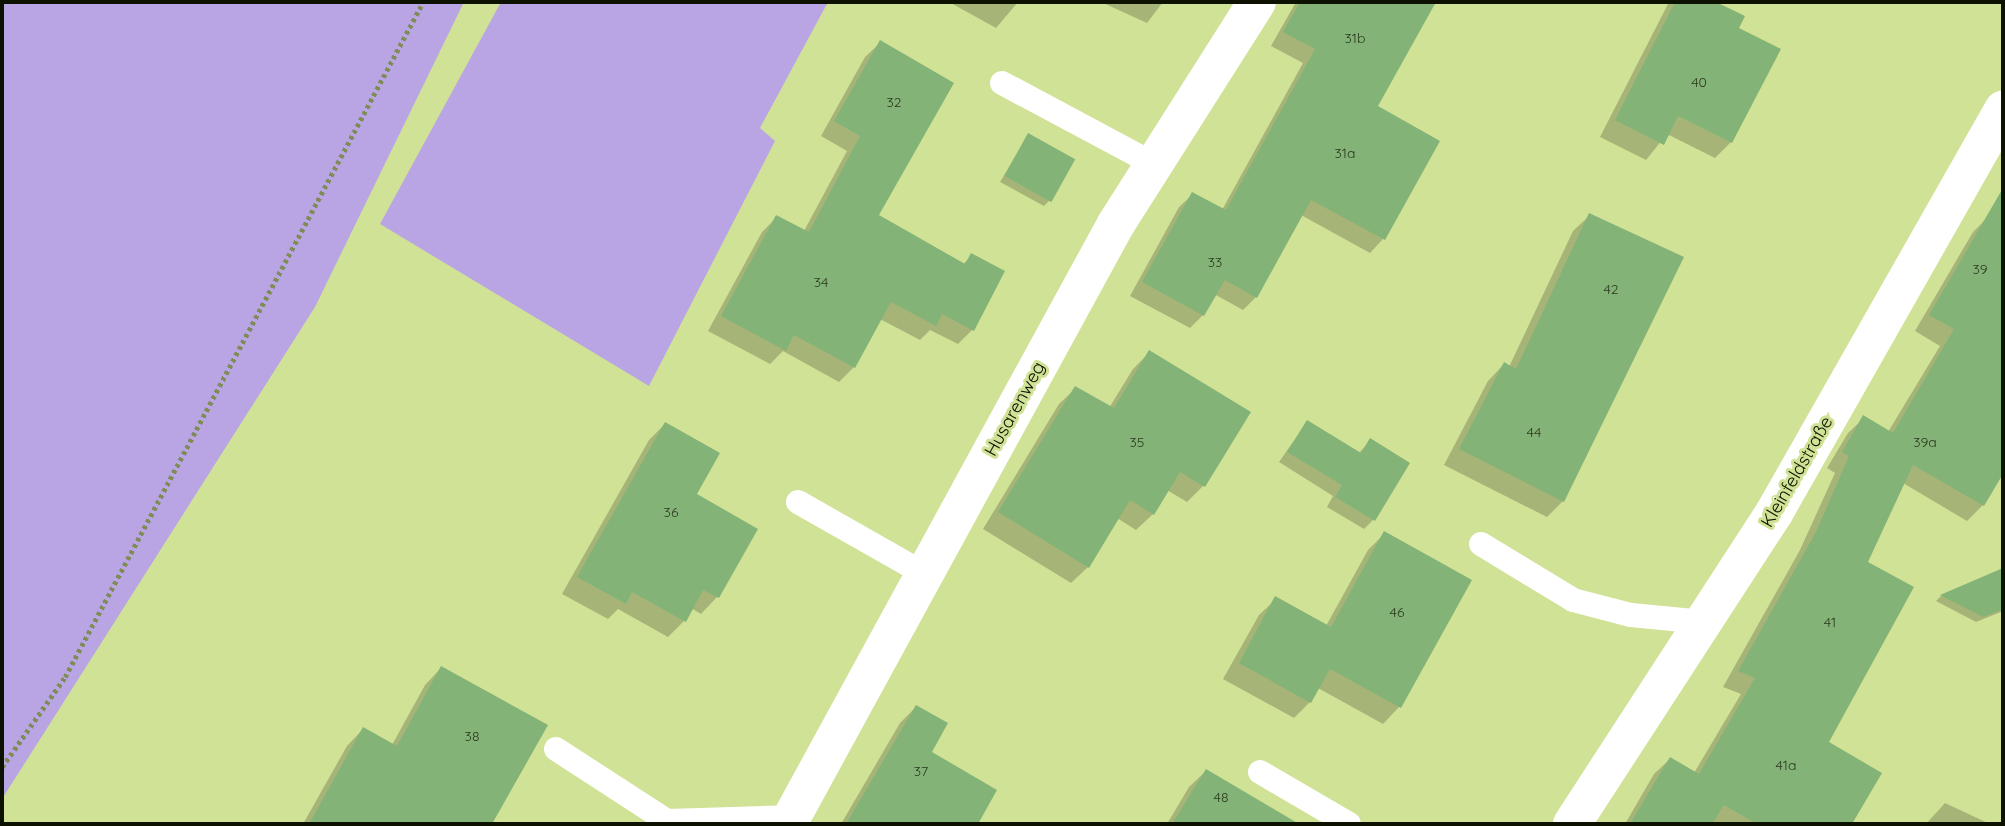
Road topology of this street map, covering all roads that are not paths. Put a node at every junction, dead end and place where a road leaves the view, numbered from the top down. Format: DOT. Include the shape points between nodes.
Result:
graph roads {
  1 [pos="1257,2"];
  2 [pos="1002,83"];
  3 [pos="2003,110"];
  4 [pos="1154,164"];
  5 [pos="798,502"];
  6 [pos="1481,544"];
  7 [pos="925,574"];
  8 [pos="1704,622"];
  9 [pos="556,749"];
  10 [pos="1260,772"];
  11 [pos="791,820"];
  12 [pos="665,822"];
  13 [pos="1349,824"];
  14 [pos="1572,824"];
  1 -- 4 [label="street, Husarenweg"];
  2 -- 4 [label="lane"];
  3 -- 8 [label="street, Kleinfeldstraße" via="1774,513"];
  4 -- 7 [label="street, Husarenweg" via="1116,224"];
  5 -- 7 [label="lane"];
  6 -- 8 [label="lane" via="1573,600 1631,615"];
  7 -- 11 [label="street, Husarenweg"];
  8 -- 14 [label="street, Kleinfeldstraße"];
  9 -- 12 [label="lane"];
  10 -- 13 [label="lane"];
  11 -- 12 [label="lane"];
}
